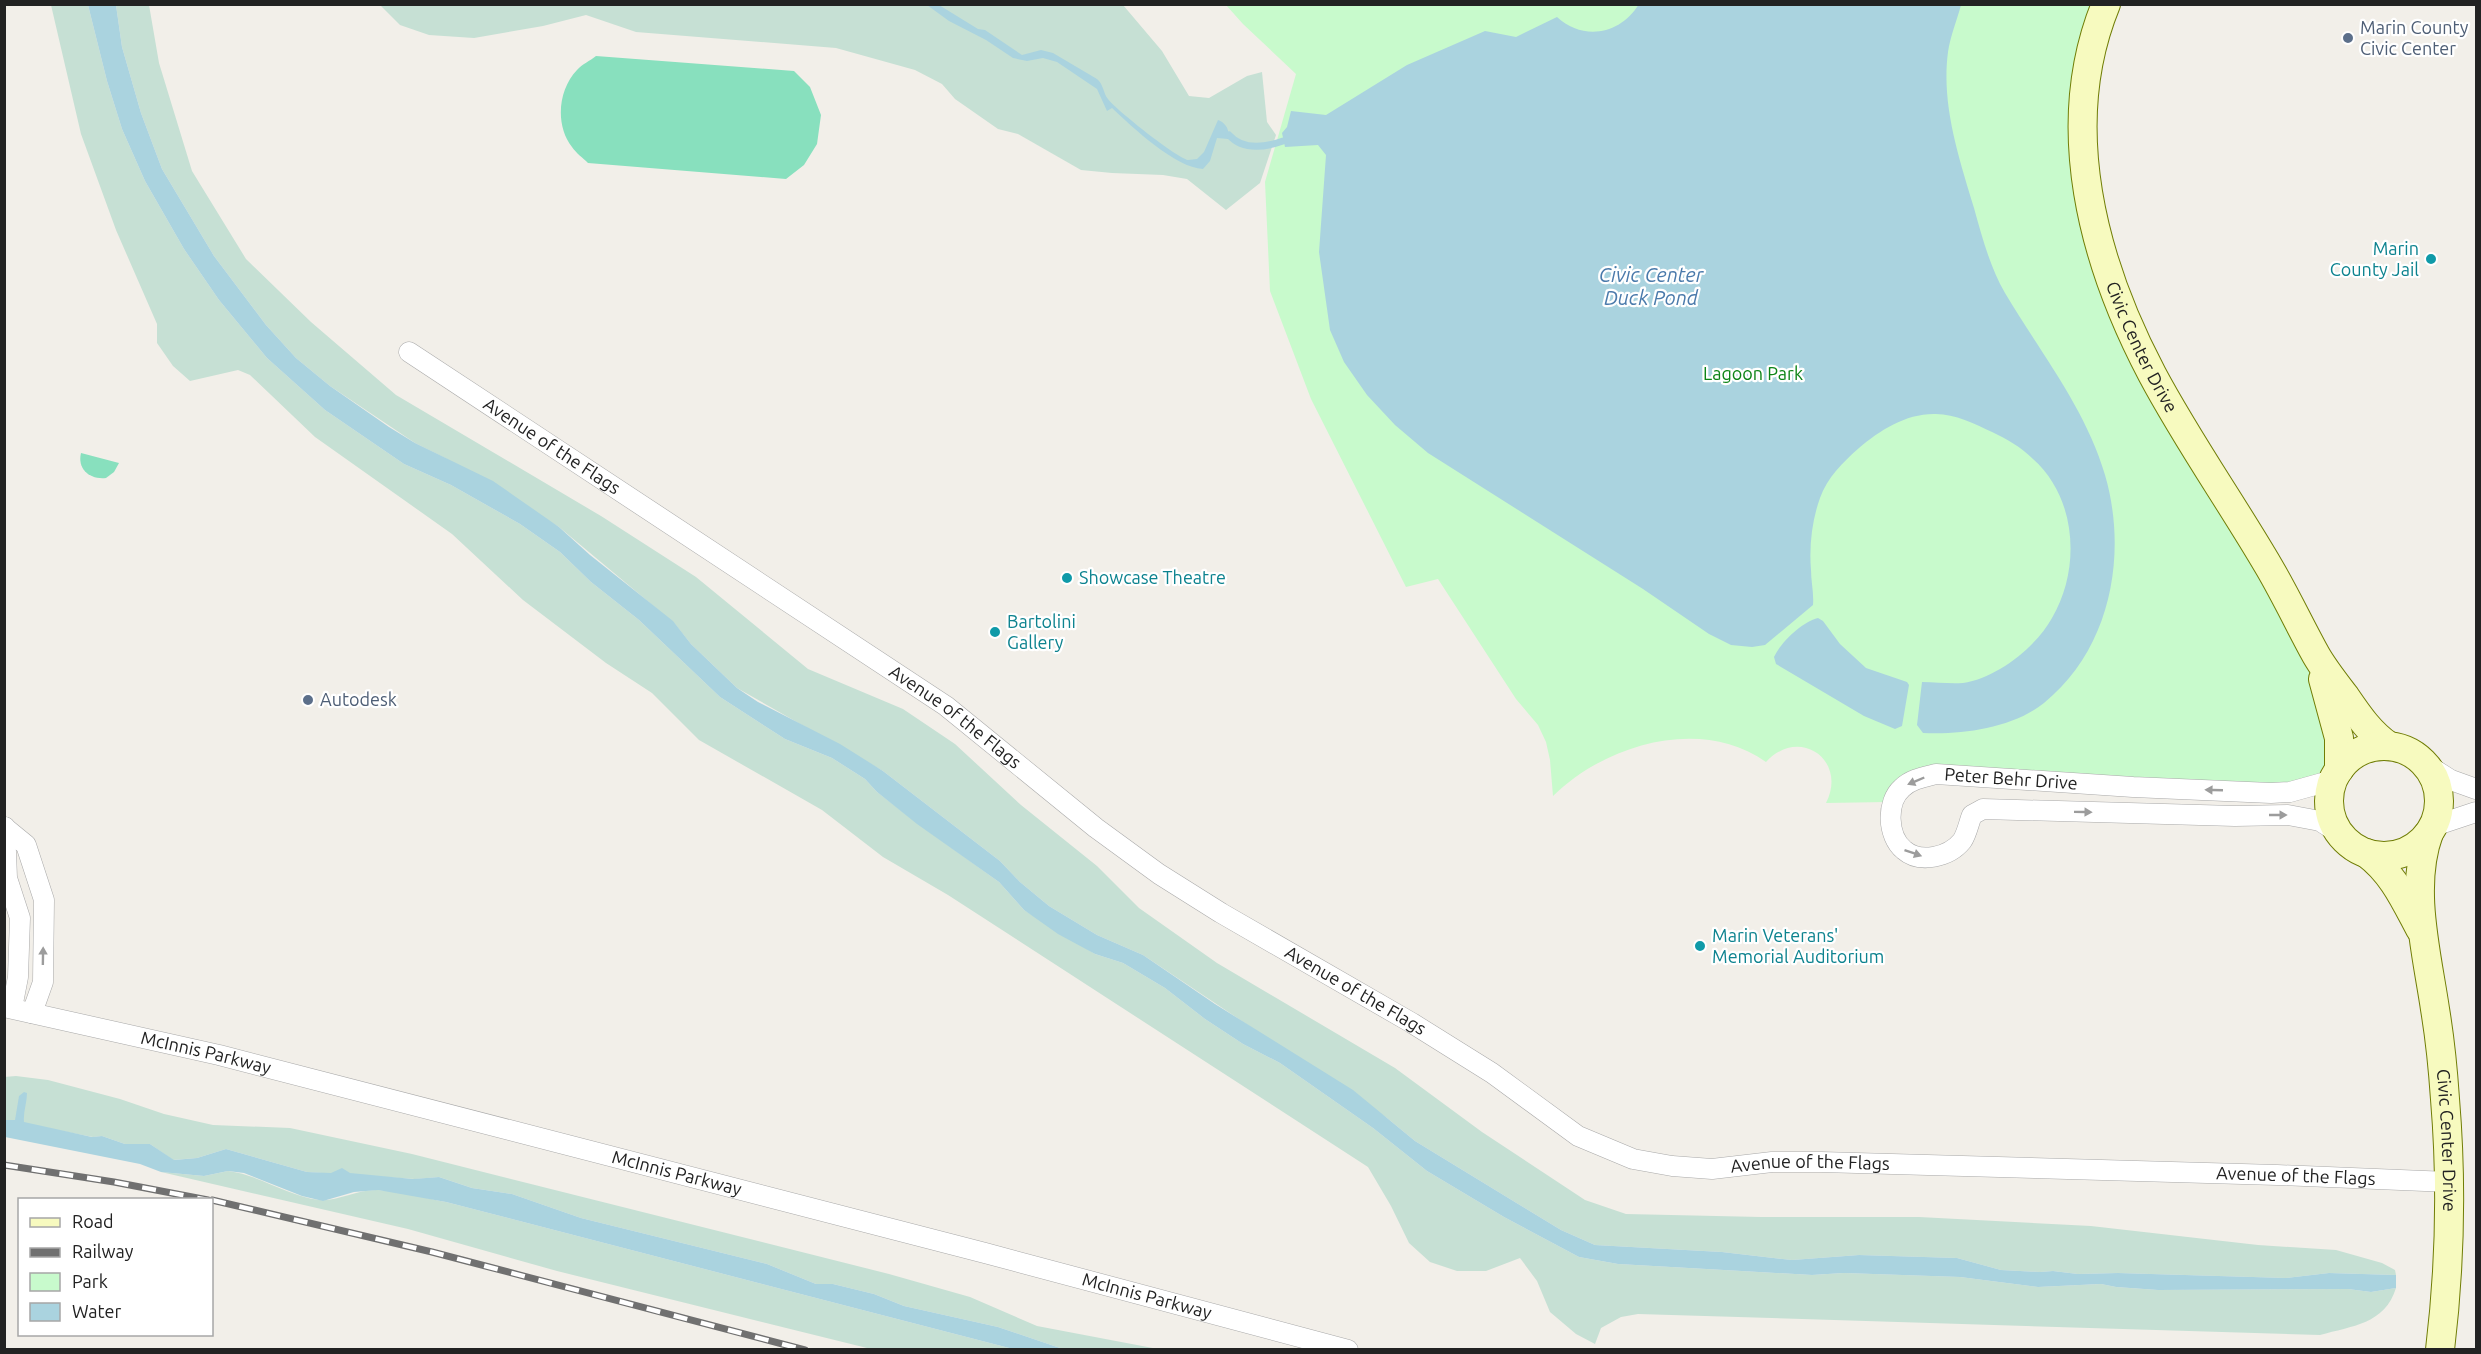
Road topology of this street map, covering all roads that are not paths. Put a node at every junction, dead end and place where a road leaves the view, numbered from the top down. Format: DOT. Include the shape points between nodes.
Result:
graph roads {
  1 [pos="2106,4"];
  2 [pos="409,352"];
  3 [pos="2317,657"];
  4 [pos="2390,746"];
  5 [pos="2421,760"];
  6 [pos="2336,775"];
  7 [pos="2476,789"];
  8 [pos="2476,812"];
  9 [pos="4,827"];
  10 [pos="2431,830"];
  11 [pos="2340,834"];
  12 [pos="2366,853"];
  13 [pos="2422,934"];
  14 [pos="8,1008"];
  15 [pos="32,1013"];
  16 [pos="2449,1182"];
  17 [pos="1347,1350"];
  18 [pos="2440,1350"];
  1 -- 3 [label="street, Civic Center Drive" via="2089,54 2081,133 2088,191 2110,274 2152,374 2264,558"];
  2 -- 16 [label="street, Avenue of the Flags" via="946,705 1081,816 1159,874 1379,1002 1492,1073 1560,1125 1615,1152 1652,1163 1702,1168 1821,1162"];
  3 -- 4 [label="street, Civic Center Drive" via="2366,726"];
  3 -- 6 [label="street, Civic Center Drive" via="2339,738 2341,759"];
  4 -- 5 [label="street"];
  4 -- 6 [label="street" via="2356,754"];
  5 -- 7 [label="street" via="2451,780"];
  5 -- 10 [label="street" via="2438,789 2438,812"];
  6 -- 11 [label="street" via="2330,791 2330,814"];
  6 -- 11 [label="street, Peter Behr Drive, one-way" via="2290,792 2271,793 1936,774 1916,779 1900,789 1892,805 1891,827 1903,850 1928,858 1947,852 1962,840 1972,815 1983,809 2288,814 2320,821"];
  8 -- 10 [label="street"];
  9 -- 14 [label="street" via="7,878 20,918 18,977"];
  15 -- 9 [label="street, one-way" via="43,982 44,900 26,845"];
  10 -- 12 [label="street" via="2402,854"];
  10 -- 13 [label="street, Civic Center Drive" via="2421,870"];
  11 -- 12 [label="street"];
  12 -- 13 [label="street, Civic Center Drive" via="2393,879"];
  13 -- 16 [label="street, Civic Center Drive" via="2441,1053"];
  14 -- 15 [label="street, McInnis Parkway"];
  15 -- 17 [label="street, McInnis Parkway" via="219,1055"];
  16 -- 18 [label="street, Civic Center Drive" via="2447,1282"];
}
